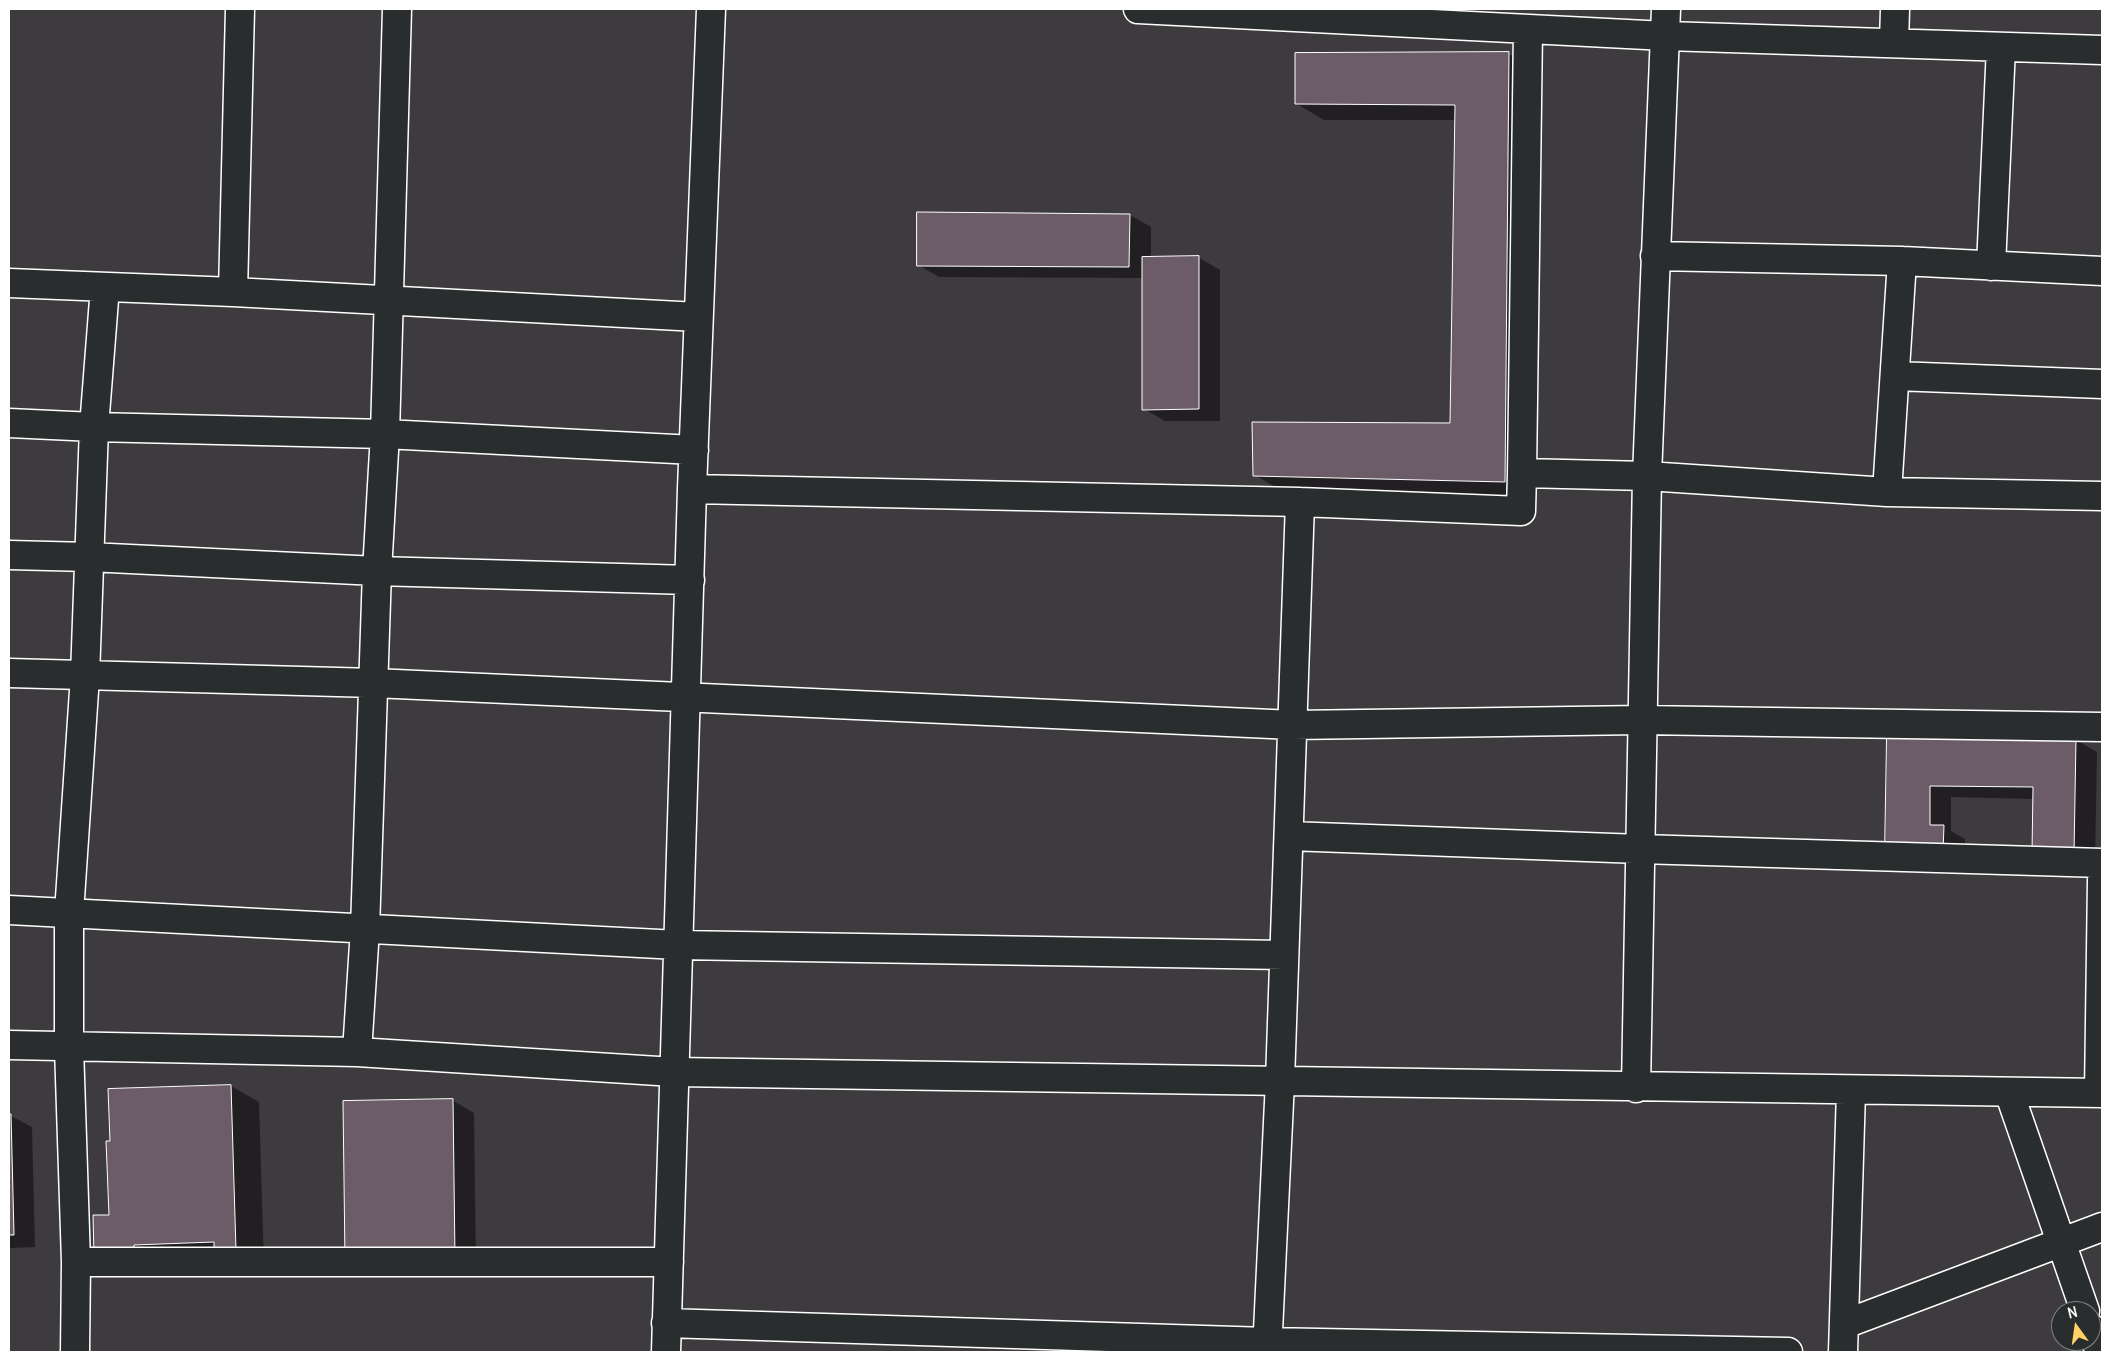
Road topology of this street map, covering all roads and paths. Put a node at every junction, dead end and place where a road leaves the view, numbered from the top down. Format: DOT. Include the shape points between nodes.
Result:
graph roads {
  1 [pos="240,9"];
  2 [pos="397,9"];
  3 [pos="711,9"];
  4 [pos="1138,9"];
  5 [pos="1666,9"];
  6 [pos="1895,9"];
  7 [pos="1221,11"];
  8 [pos="1528,29"];
  9 [pos="1666,36"];
  10 [pos="1894,43"];
  11 [pos="2001,47"];
  12 [pos="2102,50"];
  13 [pos="1655,256"];
  14 [pos="1902,262"];
  15 [pos="1991,266"];
  16 [pos="2102,271"];
  17 [pos="9,283"];
  18 [pos="105,287"];
  19 [pos="233,292"];
  20 [pos="388,300"];
  21 [pos="698,317"];
  22 [pos="1896,376"];
  23 [pos="2102,384"];
  24 [pos="9,423"];
  25 [pos="94,427"];
  26 [pos="385,434"];
  27 [pos="694,450"];
  28 [pos="1522,473"];
  29 [pos="1646,476"];
  30 [pos="692,488"];
  31 [pos="1887,492"];
  32 [pos="2102,496"];
  33 [pos="1300,502"];
  34 [pos="9,555"];
  35 [pos="90,557"];
  36 [pos="378,571"];
  37 [pos="690,580"];
  38 [pos="9,673"];
  39 [pos="85,676"];
  40 [pos="374,683"];
  41 [pos="686,698"];
  42 [pos="1641,720"];
  43 [pos="1293,725"];
  44 [pos="2102,727"];
  45 [pos="1288,836"];
  46 [pos="1640,849"];
  47 [pos="2102,863"];
  48 [pos="2102,880"];
  49 [pos="9,910"];
  50 [pos="69,913"];
  51 [pos="365,929"];
  52 [pos="678,945"];
  53 [pos="1284,955"];
  54 [pos="2101,968"];
  55 [pos="9,1045"];
  56 [pos="69,1047"];
  57 [pos="357,1052"];
  58 [pos="674,1072"];
  59 [pos="1280,1081"];
  60 [pos="1636,1088"];
  61 [pos="1851,1091"];
  62 [pos="2008,1092"];
  63 [pos="2100,1093"];
  64 [pos="2102,1227"];
  65 [pos="2062,1243"];
  66 [pos="76,1262"];
  67 [pos="669,1262"];
  68 [pos="2082,1301"];
  69 [pos="666,1323"];
  70 [pos="1845,1324"];
  71 [pos="990,1343"];
  72 [pos="1267,1347"];
  73 [pos="75,1352"];
  74 [pos="666,1352"];
  75 [pos="1788,1352"];
  76 [pos="1843,1352"];
  1 -- 19 [label="street"];
  2 -- 20 [label="street"];
  3 -- 21 [label="street"];
  4 -- 7 [label="street"];
  5 -- 9 [label="street"];
  6 -- 10 [label="street"];
  7 -- 8 [label="street"];
  8 -- 9 [label="street"];
  8 -- 28 [label="street"];
  9 -- 10 [label="street"];
  9 -- 13 [label="street"];
  10 -- 11 [label="street"];
  11 -- 12 [label="street"];
  11 -- 15 [label="street"];
  13 -- 14 [label="street"];
  13 -- 29 [label="street"];
  14 -- 15 [label="street"];
  14 -- 22 [label="street"];
  15 -- 16 [label="street"];
  17 -- 18 [label="street"];
  18 -- 19 [label="street"];
  18 -- 25 [label="street"];
  19 -- 20 [label="street"];
  20 -- 21 [label="street"];
  20 -- 26 [label="street"];
  21 -- 27 [label="street"];
  22 -- 23 [label="street"];
  22 -- 31 [label="street"];
  24 -- 25 [label="street"];
  25 -- 26 [label="street"];
  25 -- 35 [label="street"];
  26 -- 27 [label="street"];
  26 -- 36 [label="street"];
  27 -- 30 [label="street"];
  28 -- 29 [label="street"];
  28 -- 33 [label="street" via="1521,511"];
  29 -- 31 [label="street"];
  29 -- 42 [label="street"];
  30 -- 33 [label="street"];
  30 -- 37 [label="street"];
  31 -- 32 [label="street"];
  33 -- 43 [label="street"];
  34 -- 35 [label="street"];
  35 -- 36 [label="street"];
  35 -- 39 [label="street"];
  36 -- 37 [label="street"];
  36 -- 40 [label="street"];
  37 -- 41 [label="street"];
  38 -- 39 [label="street"];
  39 -- 40 [label="street"];
  39 -- 50 [label="street"];
  40 -- 41 [label="street"];
  40 -- 51 [label="street"];
  41 -- 43 [label="street"];
  41 -- 52 [label="street"];
  42 -- 43 [label="street"];
  42 -- 44 [label="street"];
  42 -- 46 [label="street"];
  43 -- 45 [label="street"];
  45 -- 46 [label="street"];
  45 -- 53 [label="street"];
  46 -- 47 [label="street"];
  46 -- 60 [label="street"];
  48 -- 54 [label="street"];
  49 -- 50 [label="street"];
  50 -- 51 [label="street"];
  50 -- 56 [label="street"];
  51 -- 52 [label="street"];
  51 -- 57 [label="street"];
  52 -- 53 [label="street"];
  52 -- 58 [label="street"];
  53 -- 59 [label="street"];
  54 -- 63 [label="street"];
  55 -- 56 [label="street"];
  56 -- 57 [label="street"];
  56 -- 66 [label="street"];
  57 -- 58 [label="street"];
  58 -- 59 [label="street"];
  58 -- 67 [label="street"];
  59 -- 60 [label="street"];
  59 -- 72 [label="street"];
  60 -- 61 [label="street"];
  61 -- 62 [label="street"];
  61 -- 70 [label="street"];
  62 -- 63 [label="street"];
  62 -- 65 [label="street"];
  64 -- 65 [label="street"];
  65 -- 68 [label="street"];
  65 -- 70 [label="street"];
  66 -- 67 [label="street"];
  66 -- 73 [label="street"];
  67 -- 69 [label="street"];
  69 -- 71 [label="street"];
  69 -- 74 [label="street"];
  70 -- 76 [label="street"];
  71 -- 72 [label="street"];
  72 -- 75 [label="street"];
}
